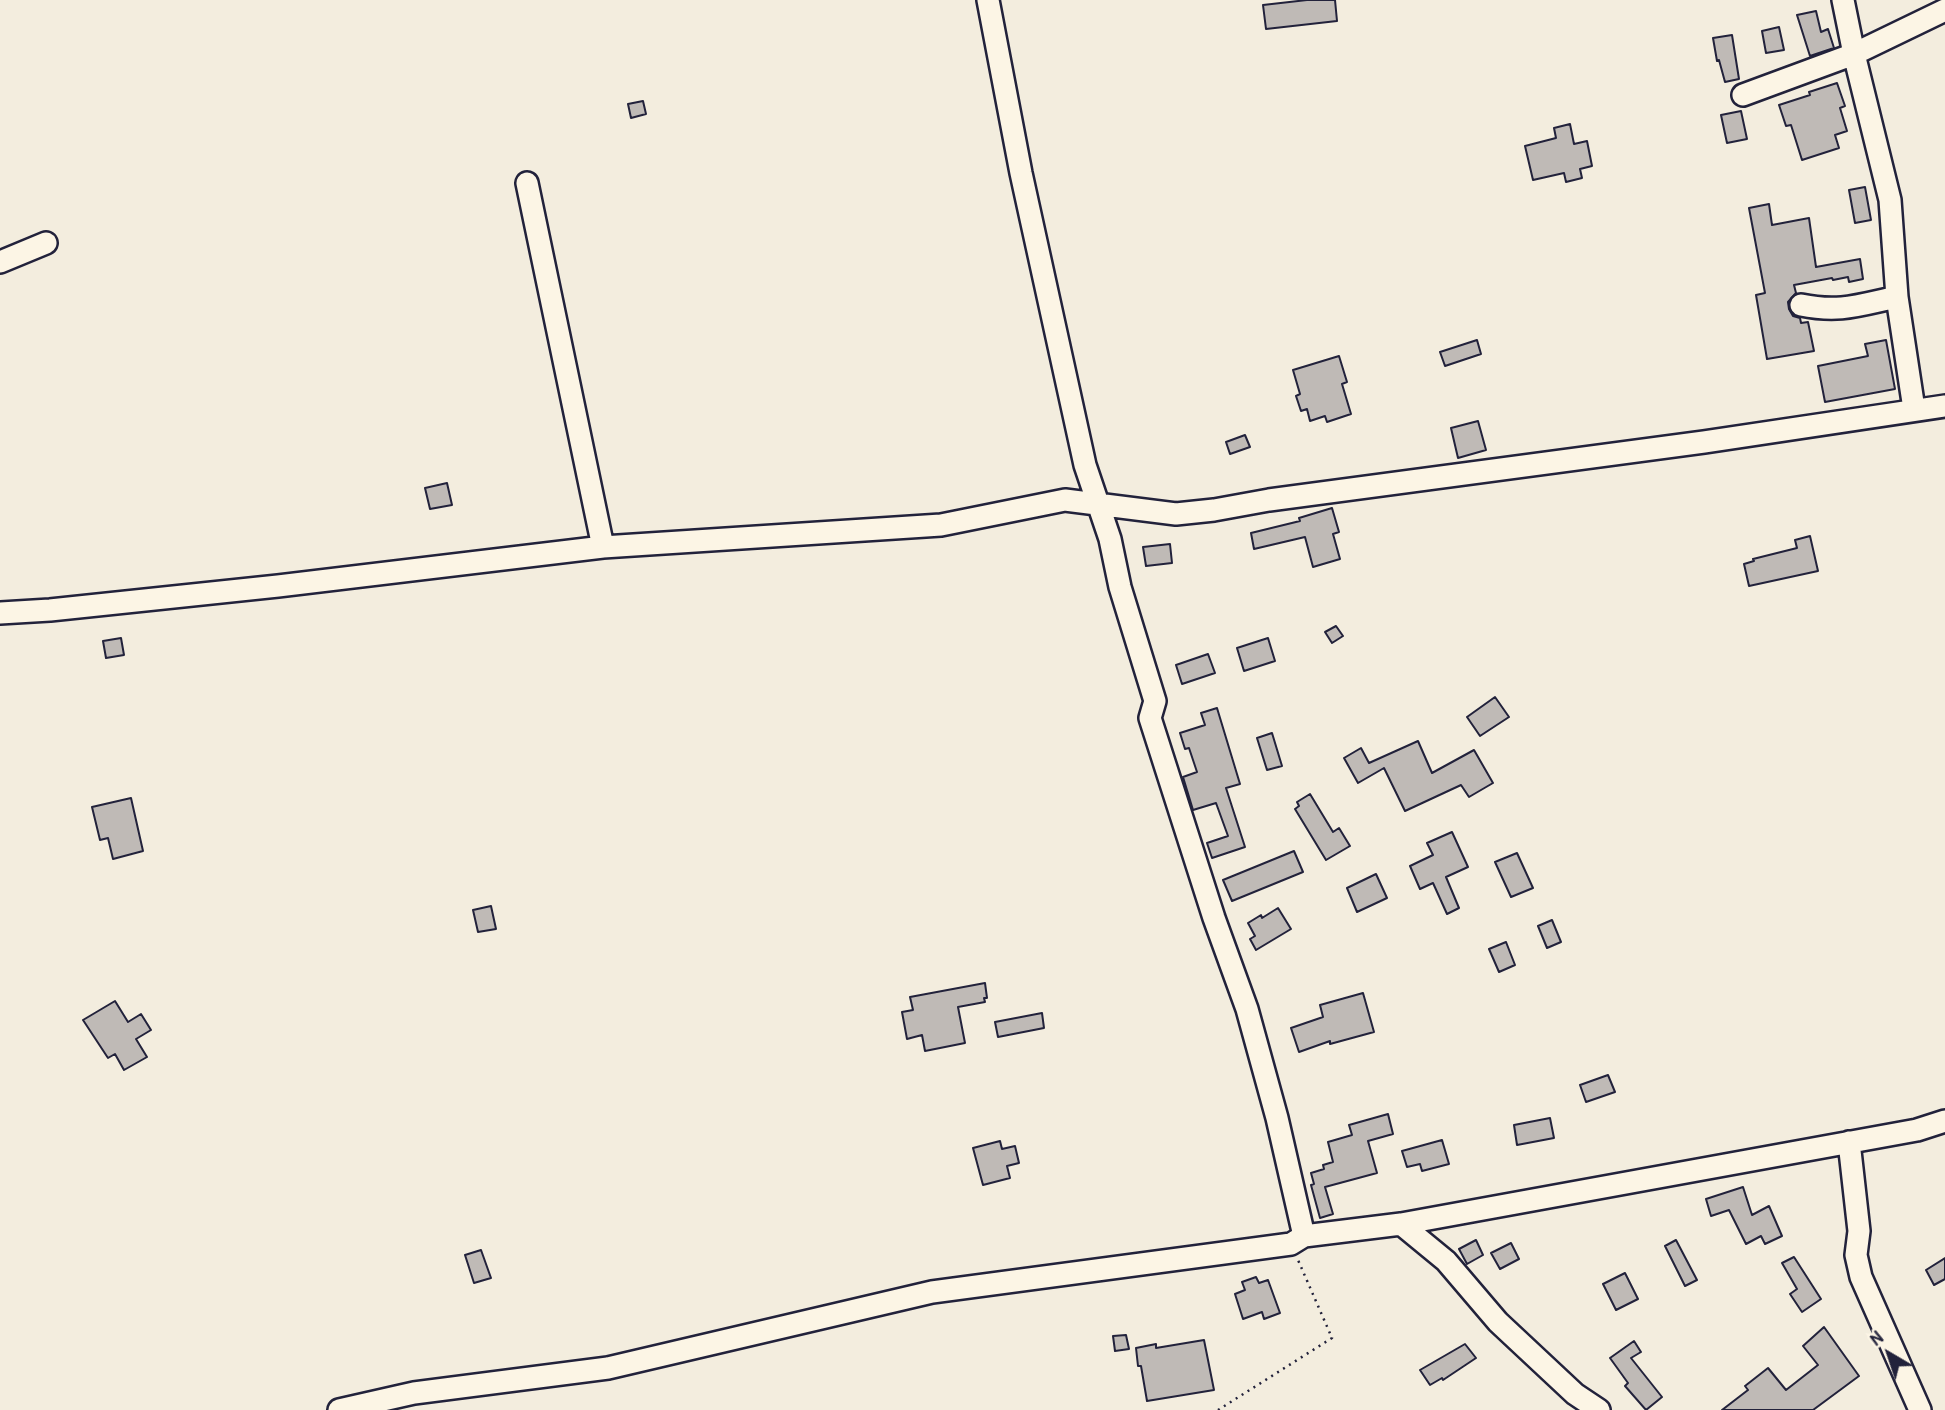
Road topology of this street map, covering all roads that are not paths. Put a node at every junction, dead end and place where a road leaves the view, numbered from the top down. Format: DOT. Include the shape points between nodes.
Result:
graph roads {
  1 [pos="988,0"];
  2 [pos="1843,0"];
  3 [pos="1945,10"];
  4 [pos="1854,54"];
  5 [pos="1743,94"];
  6 [pos="527,183"];
  7 [pos="47,243"];
  8 [pos="0,262"];
  9 [pos="1897,297"];
  10 [pos="1801,305"];
  11 [pos="1945,406"];
  12 [pos="1914,409"];
  13 [pos="1097,504"];
  14 [pos="603,547"];
  15 [pos="0,613"];
  16 [pos="1945,1121"];
  17 [pos="1849,1142"];
  18 [pos="1401,1224"];
  19 [pos="1297,1240"];
  20 [pos="339,1410"];
  21 [pos="1600,1410"];
  22 [pos="1920,1410"];
  1 -- 13 [label="street" via="1024,186"];
  2 -- 4 [label="street"];
  3 -- 4 [label="street"];
  4 -- 5 [label="street"];
  4 -- 9 [label="street" via="1890,200"];
  6 -- 14 [label="street"];
  7 -- 8 [label="street"];
  9 -- 10 [label="street" via="1842,309"];
  9 -- 12 [label="street"];
  11 -- 12 [label="street"];
  12 -- 13 [label="street" via="1214,510 1177,514"];
  13 -- 14 [label="street" via="1065,500 941,524"];
  13 -- 19 [label="street" via="1155,701 1150,718 1247,1009 1277,1118"];
  14 -- 15 [label="street"];
  16 -- 17 [label="street"];
  17 -- 18 [label="street"];
  17 -- 22 [label="street" via="1861,1277"];
  18 -- 19 [label="street"];
  18 -- 21 [label="street" via="1446,1261 1498,1322 1575,1394"];
  19 -- 20 [label="street" via="932,1292 608,1368 414,1393"];
}
